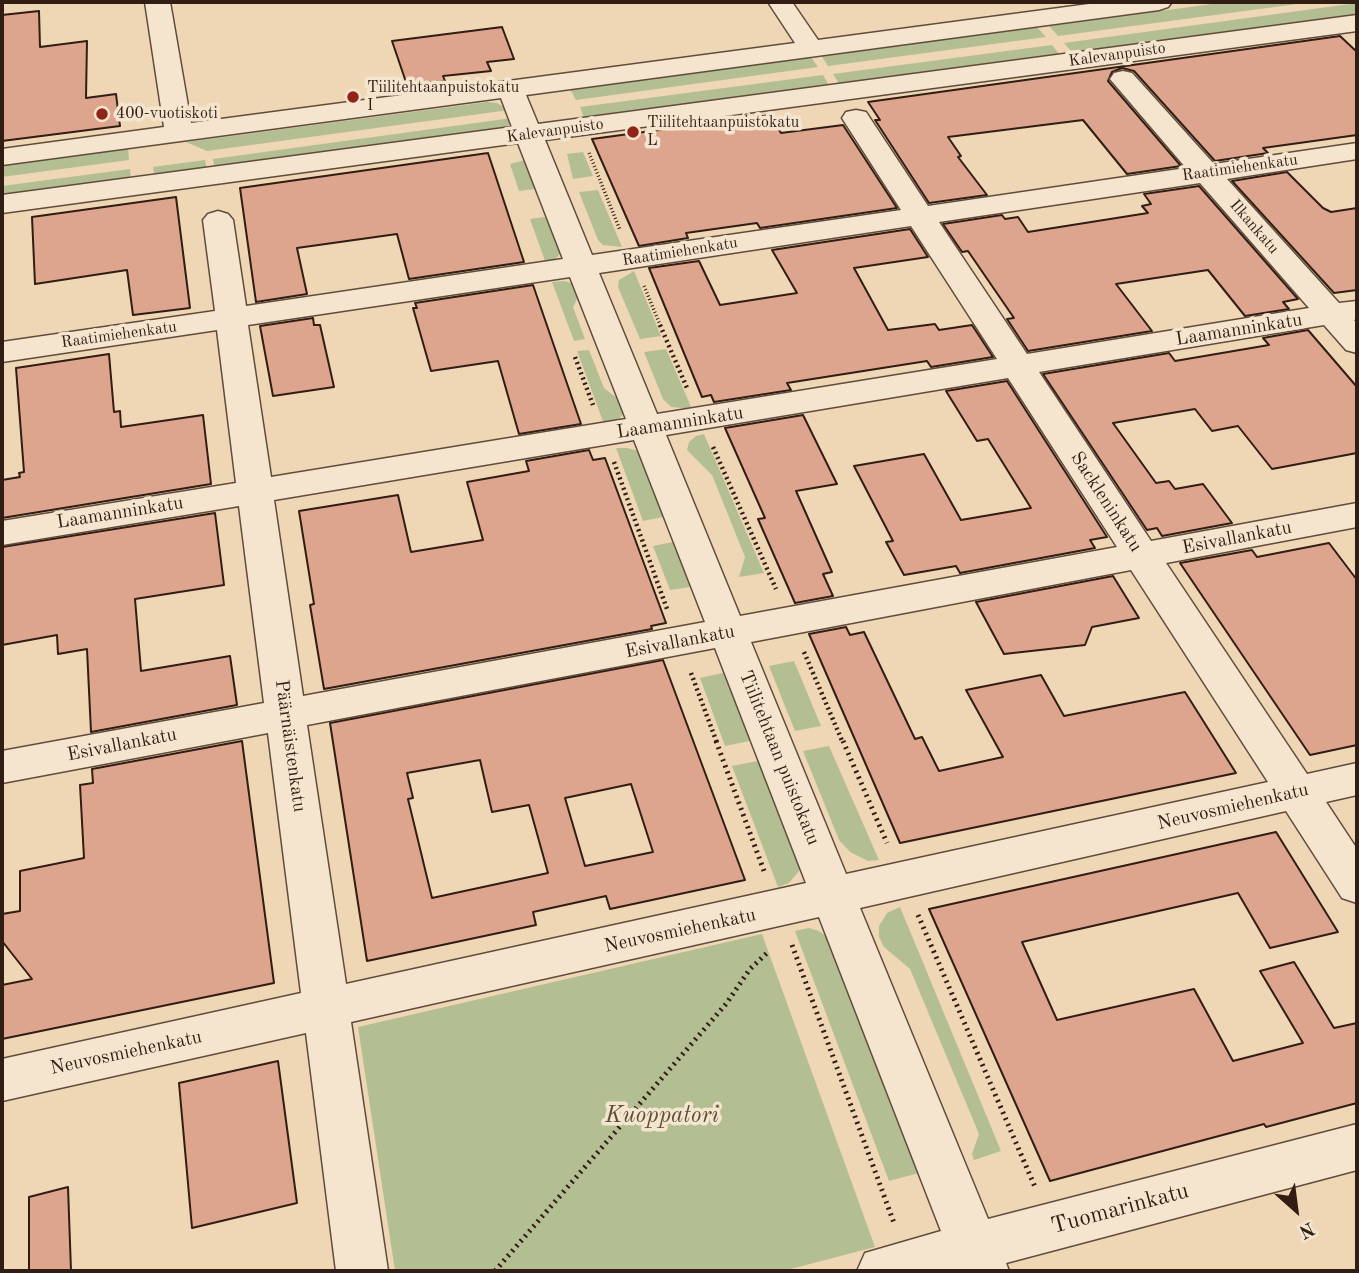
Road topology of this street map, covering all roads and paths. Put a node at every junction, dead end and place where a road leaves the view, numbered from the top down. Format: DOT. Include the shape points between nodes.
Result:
graph roads {
  1 [pos="157,2"];
  2 [pos="780,2"];
  3 [pos="1159,2"];
  4 [pos="1355,25"];
  5 [pos="811,48"];
  6 [pos="1123,79"];
  7 [pos="511,90"];
  8 [pos="856,118"];
  9 [pos="581,127"];
  10 [pos="179,133"];
  11 [pos="531,134"];
  12 [pos="1357,151"];
  13 [pos="2,157"];
  14 [pos="1207,173"];
  15 [pos="2,204"];
  16 [pos="922,216"];
  17 [pos="218,220"];
  18 [pos="632,259"];
  19 [pos="583,266"];
  20 [pos="1344,312"];
  21 [pos="231,318"];
  22 [pos="1357,343"];
  23 [pos="572,347"];
  24 [pos="2,352"];
  25 [pos="1018,366"];
  26 [pos="700,419"];
  27 [pos="648,428"];
  28 [pos="604,435"];
  29 [pos="255,491"];
  30 [pos="1357,515"];
  31 [pos="2,533"];
  32 [pos="1141,556"];
  33 [pos="790,622"];
  34 [pos="730,633"];
  35 [pos="680,643"];
  36 [pos="286,714"];
  37 [pos="2,767"];
  38 [pos="1357,779"];
  39 [pos="1297,792"];
  40 [pos="904,882"];
  41 [pos="1357,885"];
  42 [pos="834,897"];
  43 [pos="783,922"];
  44 [pos="326,1008"];
  45 [pos="2,1080"];
  46 [pos="1357,1147"];
  47 [pos="1052,1227"];
  48 [pos="978,1259"];
  49 [pos="896,1268"];
  50 [pos="362,1271"];
  51 [pos="495,1271"];
  1 -- 10 [label="street"];
  2 -- 5 [label="street"];
  3 -- 5 [label="street"];
  4 -- 9 [label="street, Kalevanpuisto"];
  5 -- 7 [label="street"];
  6 -- 14 [label="street, Ilkankatu"];
  7 -- 10 [label="street"];
  7 -- 11 [label="street, Tiilitehtaan puistokatu"];
  8 -- 16 [label="street, Sackleninkatu"];
  9 -- 11 [label="street, Kalevanpuisto"];
  9 -- 18 [label="path"];
  10 -- 13 [label="street"];
  11 -- 15 [label="street, Kalevanpuisto"];
  11 -- 19 [label="street, Tiilitehtaan puistokatu"];
  12 -- 14 [label="street, Raatimiehenkatu"];
  14 -- 16 [label="street, Raatimiehenkatu"];
  14 -- 20 [label="street, Ilkankatu"];
  16 -- 18 [label="street, Raatimiehenkatu"];
  16 -- 25 [label="street, Sackleninkatu"];
  17 -- 21 [label="street, Päärnäistenkatu"];
  18 -- 19 [label="street, Raatimiehenkatu"];
  18 -- 26 [label="path"];
  19 -- 21 [label="street, Raatimiehenkatu"];
  19 -- 27 [label="street, Tiilitehtaan puistokatu"];
  20 -- 22 [label="street, Ilkankatu"];
  20 -- 25 [label="street, Laamanninkatu"];
  21 -- 24 [label="street, Raatimiehenkatu"];
  21 -- 29 [label="street, Päärnäistenkatu"];
  23 -- 28 [label="path"];
  25 -- 26 [label="street, Laamanninkatu"];
  25 -- 32 [label="street, Sackleninkatu"];
  26 -- 27 [label="street, Laamanninkatu"];
  26 -- 33 [label="path"];
  27 -- 28 [label="street, Laamanninkatu"];
  27 -- 34 [label="street, Tiilitehtaan puistokatu"];
  28 -- 29 [label="street, Laamanninkatu"];
  28 -- 35 [label="path"];
  29 -- 31 [label="street, Laamanninkatu"];
  29 -- 36 [label="street, Päärnäistenkatu"];
  30 -- 32 [label="street, Esivallankatu"];
  32 -- 33 [label="street, Esivallankatu"];
  32 -- 39 [label="street, Sackleninkatu"];
  33 -- 34 [label="street, Esivallankatu"];
  33 -- 40 [label="path"];
  34 -- 35 [label="street, Esivallankatu"];
  34 -- 42 [label="street, Tiilitehtaan puistokatu"];
  35 -- 36 [label="street, Esivallankatu"];
  35 -- 43 [label="path"];
  36 -- 37 [label="street, Esivallankatu"];
  36 -- 44 [label="street, Päärnäistenkatu"];
  38 -- 39 [label="street, Neuvosmiehenkatu"];
  39 -- 40 [label="street, Neuvosmiehenkatu"];
  39 -- 41 [label="street, Sackleninkatu"];
  40 -- 42 [label="street, Neuvosmiehenkatu"];
  40 -- 47 [label="path"];
  42 -- 43 [label="street, Neuvosmiehenkatu"];
  42 -- 48 [label="street, Tiilitehtaan puistokatu"];
  43 -- 44 [label="street, Neuvosmiehenkatu"];
  43 -- 49 [label="path"];
  43 -- 51 [label="path" via="726,1004"];
  44 -- 45 [label="street, Neuvosmiehenkatu"];
  44 -- 50 [label="street, Päärnäistenkatu"];
  46 -- 47 [label="street, Tuomarinkatu"];
  47 -- 48 [label="street, Tuomarinkatu"];
  48 -- 49 [label="street, Tuomarinkatu"];
}
